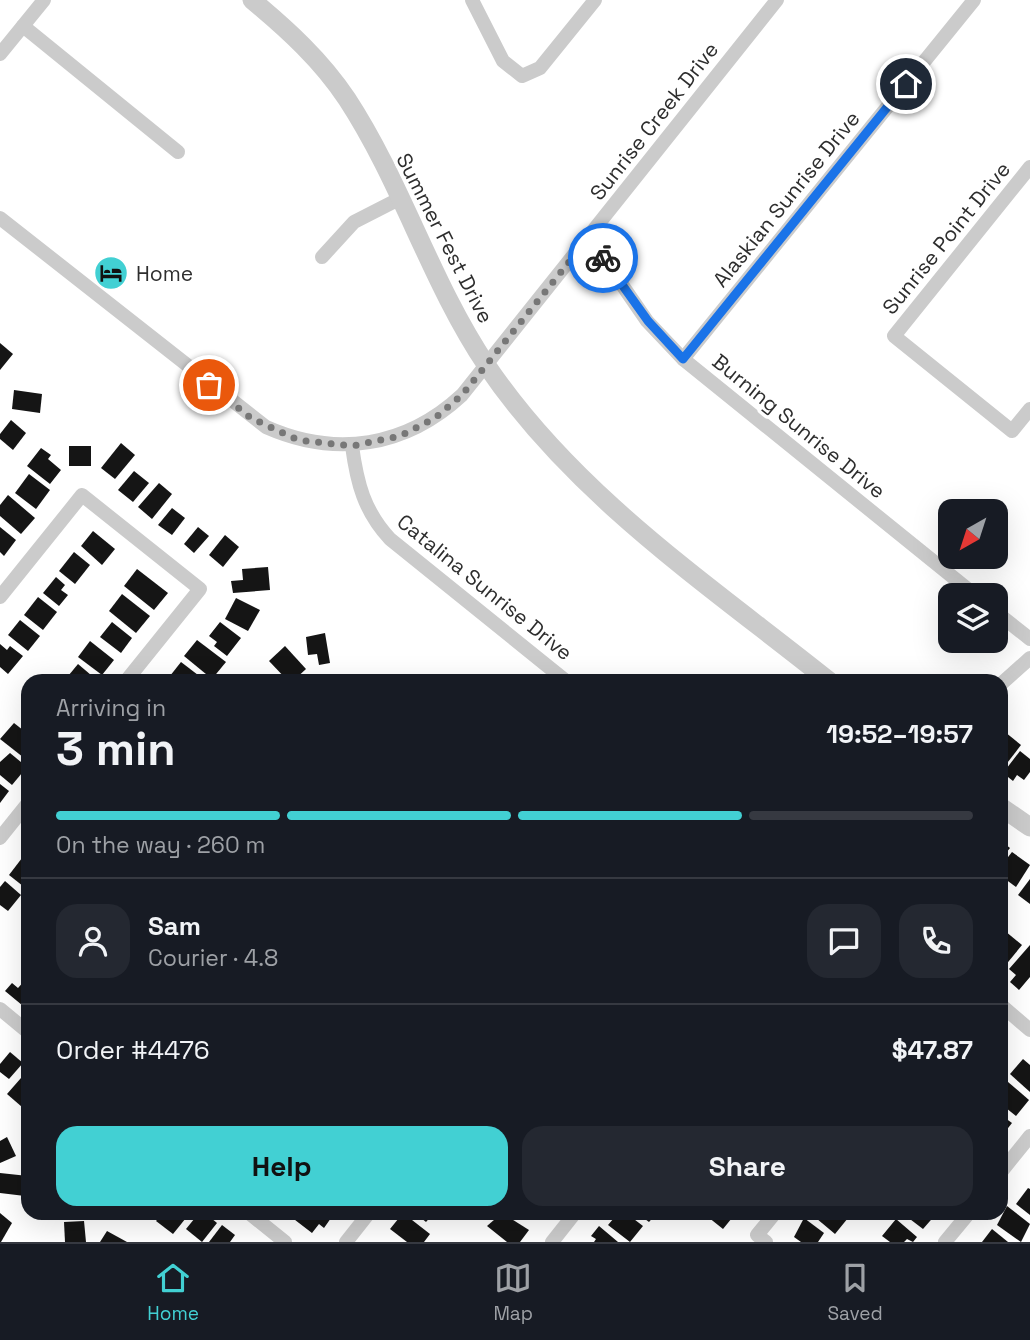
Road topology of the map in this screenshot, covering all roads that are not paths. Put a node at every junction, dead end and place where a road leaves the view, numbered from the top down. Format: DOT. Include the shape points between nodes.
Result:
graph roads {
  1 [pos="44,0"];
  2 [pos="252,0"];
  3 [pos="472,0"];
  4 [pos="595,0"];
  5 [pos="777,0"];
  6 [pos="974,0"];
  7 [pos="23,26"];
  8 [pos="0,54"];
  9 [pos="177,152"];
  10 [pos="1030,167"];
  11 [pos="399,199"];
  12 [pos="0,218"];
  13 [pos="586,241"];
  14 [pos="323,257"];
  15 [pos="683,359"];
  16 [pos="486,366"];
  17 [pos="1030,409"];
  18 [pos="352,446"];
  19 [pos="960,583"];
  20 [pos="0,597"];
  21 [pos="1008,622"];
  22 [pos="1030,639"];
  23 [pos="1030,658"];
  24 [pos="132,674"];
  25 [pos="558,674"];
  26 [pos="820,674"];
  27 [pos="1008,678"];
  28 [pos="21,811"];
  29 [pos="1008,812"];
  30 [pos="1030,827"];
  31 [pos="0,836"];
  32 [pos="0,1009"];
  33 [pos="1008,1011"];
  34 [pos="21,1026"];
  35 [pos="1030,1030"];
  36 [pos="1030,1136"];
  37 [pos="1008,1163"];
  38 [pos="258,1220"];
  39 [pos="363,1220"];
  40 [pos="569,1220"];
  41 [pos="771,1220"];
  42 [pos="963,1220"];
  43 [pos="761,1238"];
  44 [pos="285,1242"];
  45 [pos="346,1242"];
  46 [pos="552,1242"];
  47 [pos="945,1242"];
  1 -- 7 [label="street"];
  2 -- 11 [label="street, Summer Fest Drive" via="327,71 359,120"];
  3 -- 4 [label="street" via="503,61 522,76 540,68"];
  5 -- 13 [label="street, Sunrise Creek Drive"];
  6 -- 15 [label="street, Alaskian Sunrise Drive"];
  7 -- 8 [label="street"];
  7 -- 9 [label="street"];
  10 -- 17 [label="street, Sunrise Point Drive" via="894,336 1012,431"];
  11 -- 14 [label="street" via="354,222"];
  11 -- 16 [label="street, Summer Fest Drive"];
  12 -- 18 [label="street, Sunrise Creek Drive" via="251,418 298,440"];
  13 -- 15 [label="street, Burning Sunrise Drive"];
  13 -- 16 [label="street, Sunrise Creek Drive"];
  15 -- 19 [label="street, Burning Sunrise Drive"];
  16 -- 18 [label="street, Sunrise Creek Drive" via="435,418 400,436"];
  16 -- 26 [label="street, Summer Fest Drive" via="570,468"];
  18 -- 25 [label="street, Catalina Sunrise Drive" via="361,495 377,525"];
  20 -- 24 [label="street" via="82,495 200,589"];
  21 -- 22 [label="street"];
  23 -- 27 [label="street"];
  28 -- 31 [label="street"];
  29 -- 30 [label="street"];
  32 -- 34 [label="street"];
  33 -- 35 [label="street"];
  36 -- 37 [label="street"];
  38 -- 44 [label="street"];
  39 -- 45 [label="street"];
  40 -- 46 [label="street"];
  41 -- 43 [label="street"];
  42 -- 47 [label="street"];
}
